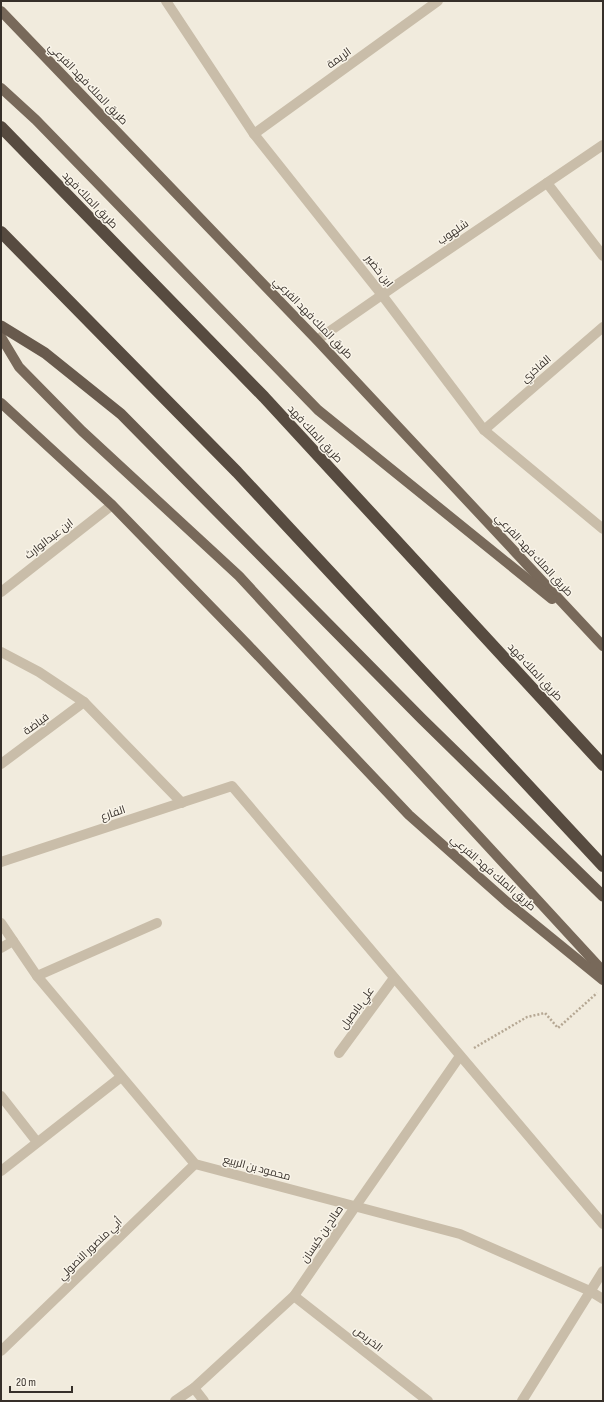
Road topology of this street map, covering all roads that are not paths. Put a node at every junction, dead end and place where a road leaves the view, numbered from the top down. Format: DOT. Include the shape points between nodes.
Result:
graph roads {
  1 [pos="166,1"];
  2 [pos="438,1"];
  3 [pos="1,11"];
  4 [pos="1,88"];
  5 [pos="1,127"];
  6 [pos="254,134"];
  7 [pos="603,145"];
  8 [pos="547,183"];
  9 [pos="1,232"];
  10 [pos="603,256"];
  11 [pos="382,295"];
  12 [pos="1,326"];
  13 [pos="603,327"];
  14 [pos="1,337"];
  15 [pos="317,340"];
  16 [pos="1,403"];
  17 [pos="484,430"];
  18 [pos="112,506"];
  19 [pos="603,529"];
  20 [pos="1,592"];
  21 [pos="582,623"];
  22 [pos="603,646"];
  23 [pos="1,652"];
  24 [pos="84,702"];
  25 [pos="1,764"];
  26 [pos="603,765"];
  27 [pos="182,803"];
  28 [pos="2,859"];
  29 [pos="603,866"];
  30 [pos="603,896"];
  31 [pos="1,923"];
  32 [pos="157,923"];
  33 [pos="13,941"];
  34 [pos="1,948"];
  35 [pos="603,971"];
  36 [pos="37,976"];
  37 [pos="394,978"];
  38 [pos="603,980"];
  39 [pos="339,1053"];
  40 [pos="460,1056"];
  41 [pos="121,1077"];
  42 [pos="1,1096"];
  43 [pos="37,1142"];
  44 [pos="195,1164"];
  45 [pos="1,1171"];
  46 [pos="355,1206"];
  47 [pos="603,1224"];
  48 [pos="603,1271"];
  49 [pos="590,1291"];
  50 [pos="294,1296"];
  51 [pos="603,1299"];
  52 [pos="1,1351"];
  53 [pos="194,1388"];
  54 [pos="175,1401"];
  55 [pos="204,1401"];
  56 [pos="428,1401"];
  57 [pos="522,1401"];
  1 -- 6 [label="street, ابن خضير"];
  2 -- 6 [label="street, الريمة"];
  3 -- 15 [label="main road, طريق الملك فهد الفرعي"];
  4 -- 21 [label="main road" via="318,410"];
  5 -- 26 [label="highway, طريق الملك فهد" via="264,397"];
  6 -- 11 [label="street, ابن خضير"];
  7 -- 8 [label="street, شلهوب"];
  8 -- 10 [label="street"];
  8 -- 11 [label="street, شلهوب"];
  9 -- 29 [label="highway" via="237,472"];
  11 -- 15 [label="street, شلهوب"];
  11 -- 17 [label="street, ابن خضير"];
  12 -- 30 [label="highway" via="45,353 121,414 422,719"];
  13 -- 17 [label="street, الفاخري"];
  14 -- 35 [label="main road" via="19,367 77,426 239,576"];
  15 -- 21 [label="main road, طريق الملك فهد الفرعي"];
  16 -- 18 [label="main road, طريق الملك فهد الفرعي"];
  17 -- 19 [label="street, ابن خضير"];
  18 -- 20 [label="street, ابن عبدالوارث"];
  18 -- 38 [label="main road, طريق الملك فهد الفرعي" via="409,815 507,902"];
  21 -- 22 [label="main road, طريق الملك فهد الفرعي"];
  23 -- 24 [label="street" via="39,672"];
  24 -- 25 [label="street, فياضة"];
  24 -- 27 [label="street"];
  27 -- 28 [label="street, الفارع"];
  27 -- 37 [label="street, الفارع" via="232,786"];
  31 -- 33 [label="street"];
  32 -- 36 [label="street"];
  33 -- 34 [label="street"];
  33 -- 36 [label="street"];
  36 -- 41 [label="street"];
  37 -- 39 [label="street, علي بابصيل"];
  37 -- 40 [label="street"];
  40 -- 46 [label="street, صالح بن كيسان"];
  40 -- 47 [label="street"];
  41 -- 43 [label="street"];
  41 -- 44 [label="street"];
  42 -- 43 [label="street"];
  43 -- 45 [label="street"];
  44 -- 46 [label="street, محمود بن الربيع"];
  44 -- 52 [label="street, أبي منصور النصولي"];
  46 -- 49 [label="street, محمود بن الربيع" via="460,1234"];
  46 -- 50 [label="street, صالح بن كيسان"];
  48 -- 49 [label="street"];
  49 -- 51 [label="street, محمود بن الربيع"];
  49 -- 57 [label="street"];
  50 -- 53 [label="street, صالح بن كيسان"];
  50 -- 56 [label="street, الخريص"];
  53 -- 54 [label="street, صالح بن كيسان"];
  53 -- 55 [label="street"];
}
